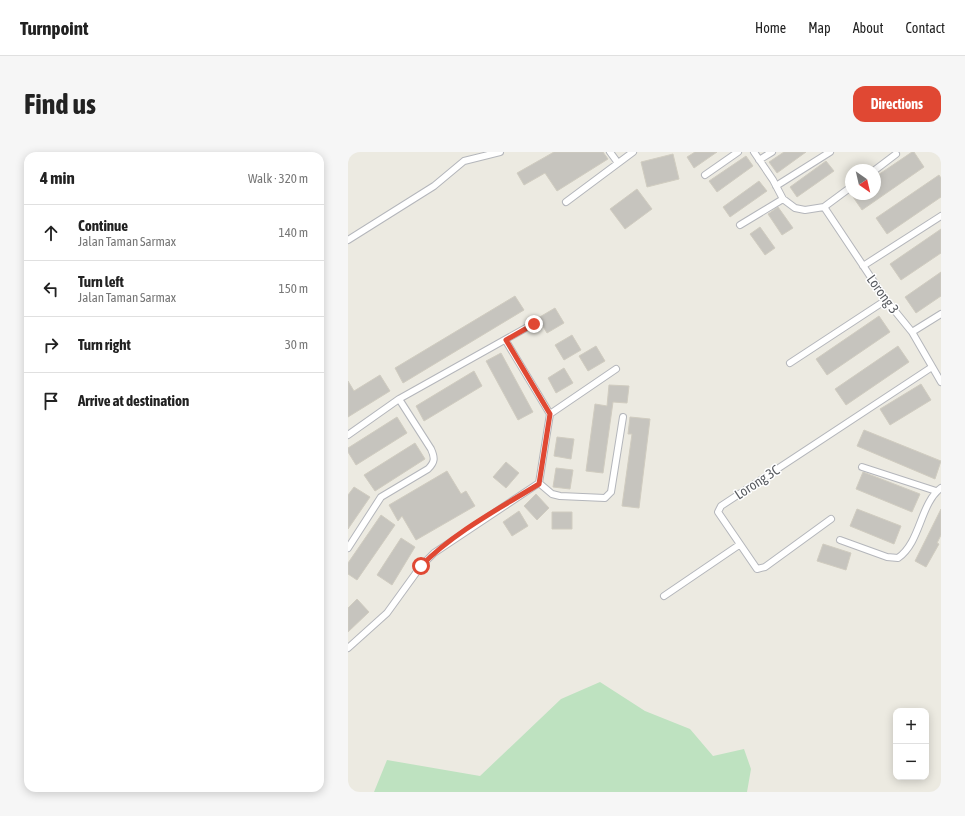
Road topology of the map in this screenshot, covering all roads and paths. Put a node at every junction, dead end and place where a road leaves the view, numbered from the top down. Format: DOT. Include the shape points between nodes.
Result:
graph roads {
  1 [pos="500,152"];
  2 [pos="610,152"];
  3 [pos="620,152"];
  4 [pos="634,152"];
  5 [pos="738,152"];
  6 [pos="754,152"];
  7 [pos="772,152"];
  8 [pos="830,152"];
  9 [pos="896,154"];
  10 [pos="625,158"];
  11 [pos="759,160"];
  12 [pos="618,163"];
  13 [pos="881,165"];
  14 [pos="705,175"];
  15 [pos="776,186"];
  16 [pos="845,191"];
  17 [pos="783,199"];
  18 [pos="566,202"];
  19 [pos="824,207"];
  20 [pos="941,216"];
  21 [pos="740,226"];
  22 [pos="348,240"];
  23 [pos="863,266"];
  24 [pos="886,300"];
  25 [pos="941,314"];
  26 [pos="534,324"];
  27 [pos="912,332"];
  28 [pos="506,340"];
  29 [pos="790,362"];
  30 [pos="932,367"];
  31 [pos="616,369"];
  32 [pos="941,382"];
  33 [pos="399,399"];
  34 [pos="550,414"];
  35 [pos="623,417"];
  36 [pos="348,435"];
  37 [pos="862,467"];
  38 [pos="539,484"];
  39 [pos="938,489"];
  40 [pos="831,519"];
  41 [pos="840,540"];
  42 [pos="739,545"];
  43 [pos="348,548"];
  44 [pos="664,596"];
  45 [pos="348,648"];
  1 -- 22 [label="street" via="464,161 434,186"];
  2 -- 12 [label="street"];
  3 -- 10 [label="street"];
  4 -- 10 [label="street"];
  5 -- 14 [label="street"];
  6 -- 11 [label="street"];
  7 -- 11 [label="street"];
  8 -- 15 [label="street"];
  9 -- 13 [label="street"];
  10 -- 12 [label="street"];
  11 -- 15 [label="street"];
  12 -- 18 [label="street"];
  15 -- 17 [label="street"];
  16 -- 19 [label="street"];
  17 -- 19 [label="street" via="794,208 805,210"];
  17 -- 21 [label="street"];
  19 -- 23 [label="street, Lorong 3"];
  20 -- 23 [label="street"];
  23 -- 24 [label="street, Lorong 3"];
  24 -- 27 [label="street, Lorong 3"];
  24 -- 29 [label="street"];
  25 -- 27 [label="street"];
  26 -- 28 [label="street"];
  27 -- 30 [label="street, Lorong 3"];
  28 -- 33 [label="street"];
  28 -- 34 [label="street"];
  30 -- 32 [label="street, Lorong 3"];
  30 -- 42 [label="street, Lorong 3C" via="721,506 718,512"];
  31 -- 34 [label="street"];
  33 -- 36 [label="street"];
  33 -- 43 [label="street" via="431,449 435,457 434,463 381,497"];
  34 -- 38 [label="street"];
  35 -- 38 [label="street" via="611,492 605,498 560,496 552,494"];
  37 -- 39 [label="street"];
  38 -- 45 [label="street" via="434,553 421,566 387,613"];
  39 -- 41 [label="street" via="907,550 898,558 887,557"];
  40 -- 42 [label="street, Lorong 3C" via="759,569 755,568"];
  42 -- 44 [label="street"];
}
